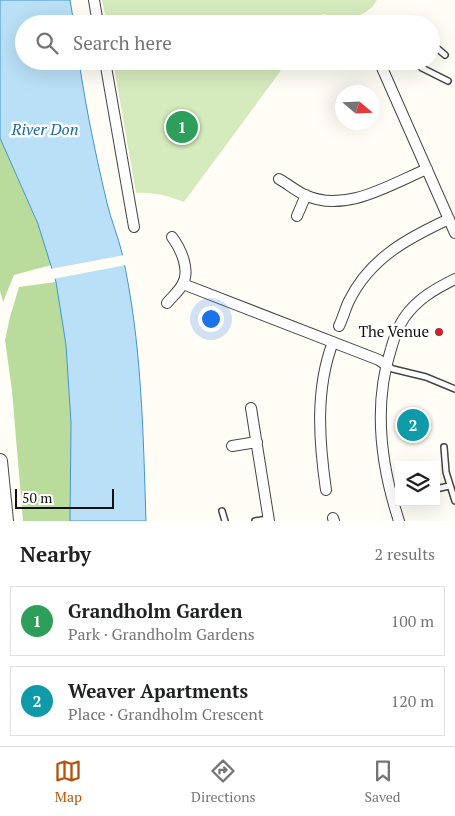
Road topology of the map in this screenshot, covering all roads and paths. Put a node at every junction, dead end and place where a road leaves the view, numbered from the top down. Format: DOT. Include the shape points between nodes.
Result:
graph roads {
  1 [pos="94,0"];
  2 [pos="96,15"];
  3 [pos="440,51"];
  4 [pos="445,55"];
  5 [pos="107,70"];
  6 [pos="383,70"];
  7 [pos="426,70"];
  8 [pos="448,81"];
  9 [pos="427,169"];
  10 [pos="279,178"];
  11 [pos="306,195"];
  12 [pos="297,216"];
  13 [pos="449,219"];
  14 [pos="134,227"];
  15 [pos="455,233"];
  16 [pos="172,237"];
  17 [pos="455,279"];
  18 [pos="183,284"];
  19 [pos="167,303"];
  20 [pos="339,326"];
  21 [pos="332,342"];
  22 [pos="386,365"];
  23 [pos="455,388"];
  24 [pos="252,408"];
  25 [pos="257,442"];
  26 [pos="232,446"];
  27 [pos="444,447"];
  28 [pos="0,461"];
  29 [pos="449,486"];
  30 [pos="440,488"];
  31 [pos="326,490"];
  32 [pos="395,498"];
  33 [pos="455,501"];
  34 [pos="396,506"];
  35 [pos="222,511"];
  36 [pos="269,520"];
  37 [pos="6,521"];
  38 [pos="225,521"];
  39 [pos="255,521"];
  40 [pos="398,521"];
  1 -- 2 [label="street"];
  3 -- 4 [label="lane"];
  5 -- 14 [label="street"];
  6 -- 9 [label="street"];
  7 -- 8 [label="lane"];
  9 -- 11 [label="street" via="353,200 334,201"];
  9 -- 13 [label="street"];
  10 -- 11 [label="street"];
  11 -- 12 [label="street"];
  13 -- 15 [label="street"];
  13 -- 20 [label="street" via="412,236 378,262 349,300"];
  16 -- 18 [label="street" via="183,259"];
  17 -- 22 [label="street" via="427,295 404,318"];
  18 -- 19 [label="street"];
  18 -- 21 [label="street"];
  21 -- 22 [label="street"];
  21 -- 31 [label="street" via="322,385 320,416"];
  22 -- 23 [label="lane"];
  22 -- 32 [label="street" via="381,403 382,446"];
  24 -- 25 [label="street"];
  25 -- 26 [label="street"];
  25 -- 36 [label="street"];
  27 -- 29 [label="lane"];
  28 -- 37 [label="street"];
  29 -- 30 [label="lane"];
  29 -- 33 [label="lane"];
  34 -- 40 [label="street"];
  35 -- 38 [label="lane"];
  36 -- 39 [label="lane"];
}
